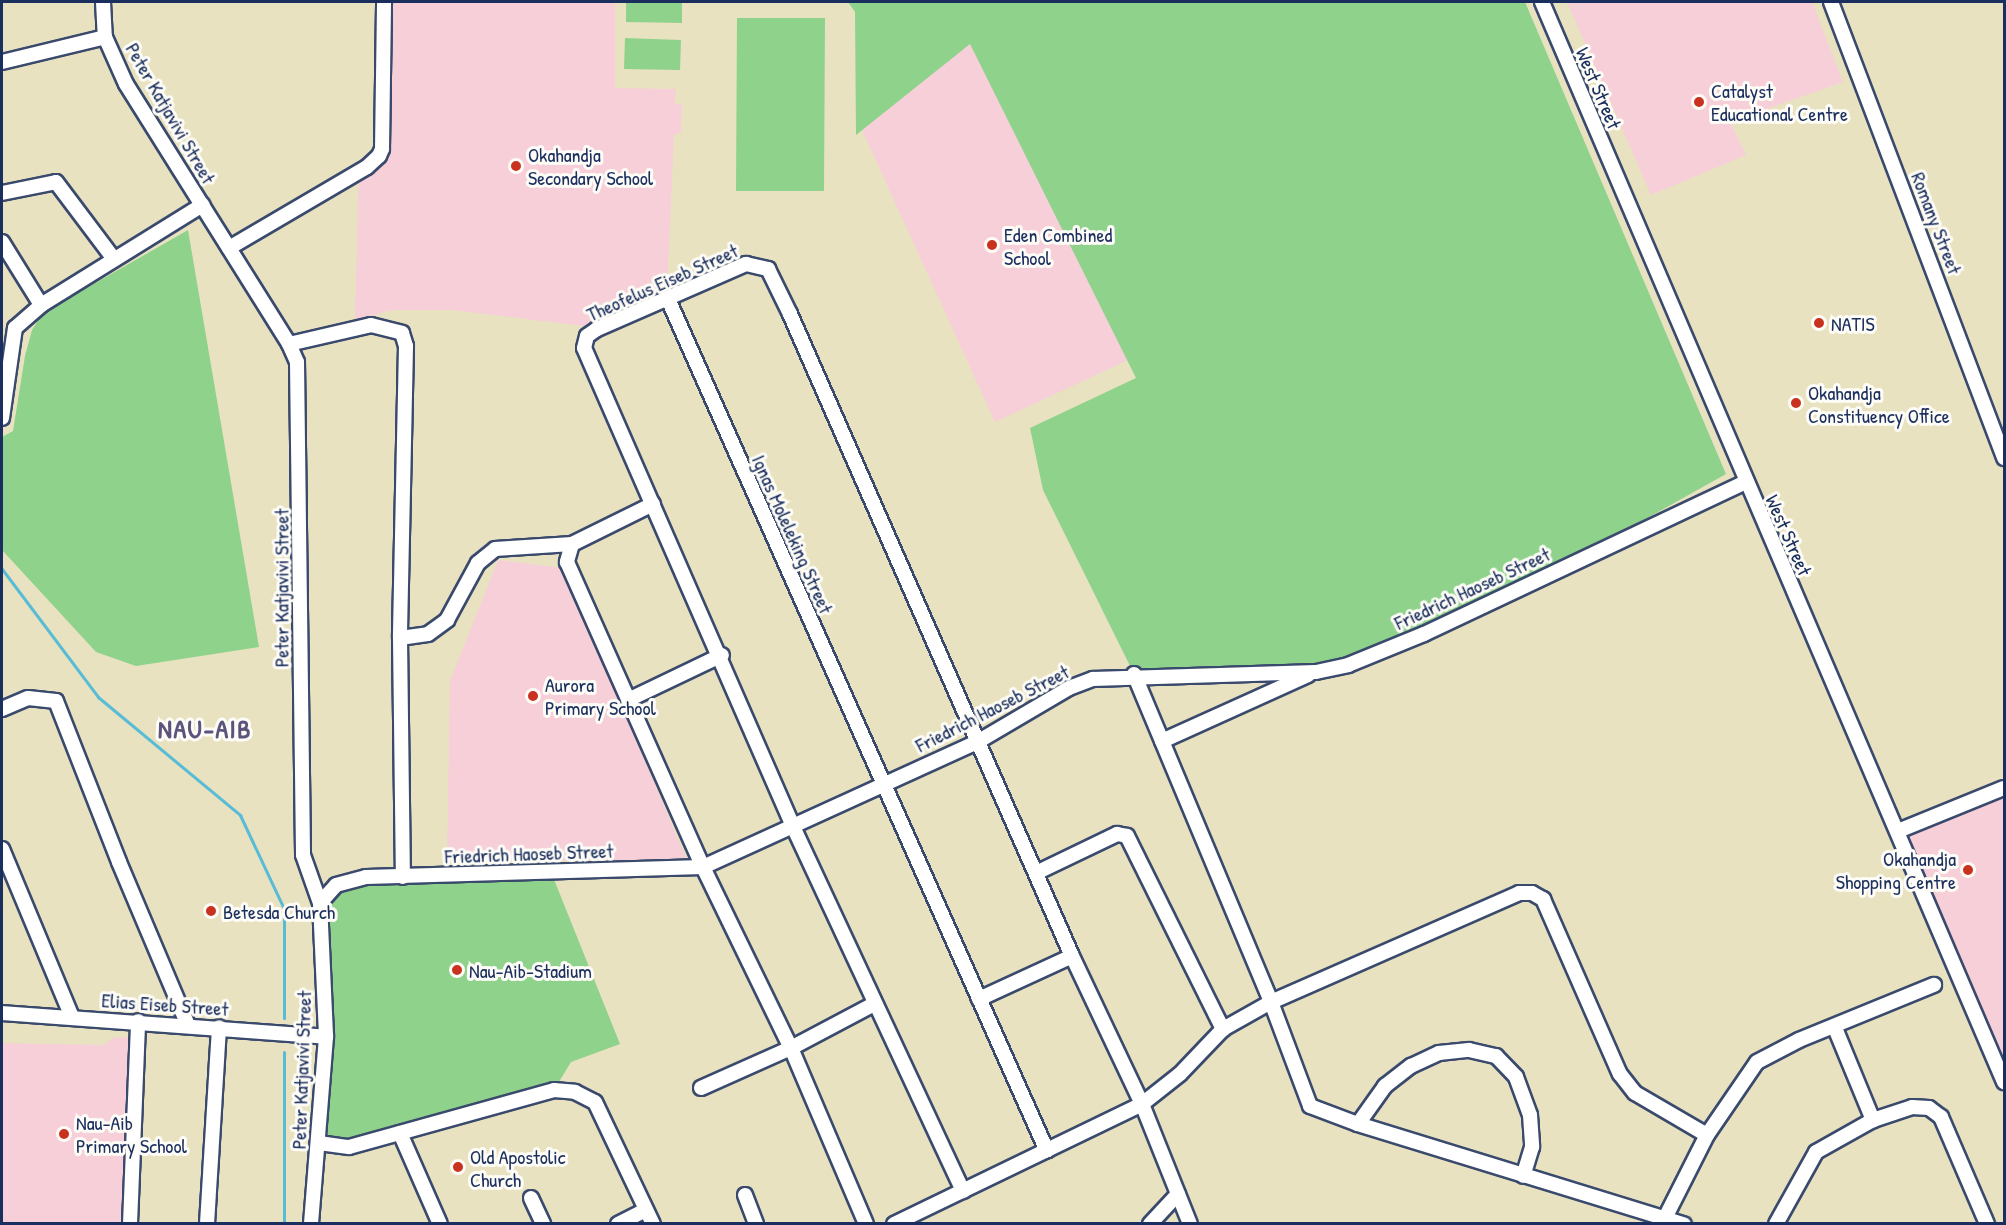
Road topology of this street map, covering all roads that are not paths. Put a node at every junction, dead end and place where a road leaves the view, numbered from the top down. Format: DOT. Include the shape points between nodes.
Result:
graph roads {
  1 [pos="103,2"];
  2 [pos="384,2"];
  3 [pos="1542,2"];
  4 [pos="1831,2"];
  5 [pos="105,37"];
  6 [pos="2,62"];
  7 [pos="2,193"];
  8 [pos="202,205"];
  9 [pos="2,242"];
  10 [pos="229,248"];
  11 [pos="114,259"];
  12 [pos="668,299"];
  13 [pos="41,305"];
  14 [pos="6,339"];
  15 [pos="289,344"];
  16 [pos="3,396"];
  17 [pos="2,418"];
  18 [pos="2004,458"];
  19 [pos="1744,482"];
  20 [pos="653,504"];
  21 [pos="572,544"];
  22 [pos="400,638"];
  23 [pos="722,655"];
  24 [pos="1316,672"];
  25 [pos="1134,674"];
  26 [pos="628,699"];
  27 [pos="2,709"];
  28 [pos="979,741"];
  29 [pos="1162,741"];
  30 [pos="883,784"];
  31 [pos="2004,788"];
  32 [pos="792,824"];
  33 [pos="1898,831"];
  34 [pos="2,849"];
  35 [pos="703,867"];
  36 [pos="1038,872"];
  37 [pos="403,877"];
  38 [pos="320,903"];
  39 [pos="1072,956"];
  40 [pos="1934,985"];
  41 [pos="980,999"];
  42 [pos="1271,1002"];
  43 [pos="874,1004"];
  44 [pos="2,1013"];
  45 [pos="72,1017"];
  46 [pos="138,1021"];
  47 [pos="188,1025"];
  48 [pos="219,1027"];
  49 [pos="1835,1028"];
  50 [pos="1223,1029"];
  51 [pos="326,1037"];
  52 [pos="791,1048"];
  53 [pos="2004,1082"];
  54 [pos="701,1088"];
  55 [pos="1142,1104"];
  56 [pos="1873,1120"];
  57 [pos="1358,1124"];
  58 [pos="400,1134"];
  59 [pos="1707,1135"];
  60 [pos="320,1143"];
  61 [pos="1047,1151"];
  62 [pos="1523,1176"];
  63 [pos="963,1191"];
  64 [pos="1178,1194"];
  65 [pos="745,1195"];
  66 [pos="531,1198"];
  67 [pos="646,1210"];
  68 [pos="1664,1220"];
  69 [pos="130,1224"];
  70 [pos="207,1224"];
  71 [pos="311,1224"];
  72 [pos="440,1224"];
  73 [pos="543,1224"];
  74 [pos="618,1224"];
  75 [pos="653,1224"];
  76 [pos="756,1224"];
  77 [pos="866,1224"];
  78 [pos="894,1224"];
  79 [pos="1150,1224"];
  80 [pos="1190,1224"];
  81 [pos="1684,1224"];
  82 [pos="1776,1224"];
  83 [pos="1987,1224"];
  1 -- 5 [label="street, Peter Katjavivi Street"];
  2 -- 10 [label="street" via="379,156 367,167"];
  3 -- 19 [label="street, West Street"];
  4 -- 18 [label="street, Romany Street"];
  5 -- 6 [label="street"];
  5 -- 8 [label="street, Peter Katjavivi Street" via="126,84"];
  7 -- 11 [label="street" via="56,182"];
  8 -- 10 [label="street, Peter Katjavivi Street"];
  8 -- 11 [label="street"];
  9 -- 13 [label="street"];
  10 -- 15 [label="street, Peter Katjavivi Street"];
  11 -- 13 [label="street"];
  12 -- 20 [label="street, Theofelus Eiseb Street" via="597,329 587,336 584,348"];
  12 -- 28 [label="street, Theofelus Eiseb Street" via="746,264 768,269"];
  12 -- 30 [label="street, Ignas Moleleking Street"];
  13 -- 14 [label="street"];
  14 -- 16 [label="street"];
  15 -- 22 [label="street" via="371,325 402,333 406,346"];
  15 -- 38 [label="street, Peter Katjavivi Street" via="297,362 298,383 303,855"];
  16 -- 17 [label="street"];
  19 -- 24 [label="street, Friedrich Haoseb Street" via="1425,634 1348,665"];
  19 -- 33 [label="street, West Street"];
  20 -- 21 [label="street"];
  20 -- 23 [label="street, Theofelus Eiseb Street"];
  21 -- 22 [label="street" via="495,549 478,563 447,621 428,634"];
  21 -- 26 [label="street" via="567,562"];
  22 -- 37 [label="street"];
  23 -- 26 [label="street"];
  23 -- 32 [label="street, Theofelus Eiseb Street"];
  24 -- 25 [label="street, Friedrich Haoseb Street"];
  24 -- 29 [label="street"];
  25 -- 28 [label="street, Friedrich Haoseb Street" via="1093,679 1069,688"];
  25 -- 29 [label="street"];
  26 -- 35 [label="street"];
  27 -- 47 [label="street" via="28,698 56,701"];
  28 -- 30 [label="street, Friedrich Haoseb Street"];
  28 -- 36 [label="street"];
  29 -- 42 [label="street"];
  30 -- 32 [label="street, Friedrich Haoseb Street"];
  30 -- 41 [label="street, Ignas Moleleking Street"];
  31 -- 33 [label="street"];
  32 -- 35 [label="street, Friedrich Haoseb Street"];
  32 -- 43 [label="street, Theofelus Eiseb Street"];
  33 -- 53 [label="street, West Street"];
  34 -- 45 [label="street"];
  35 -- 37 [label="street, Friedrich Haoseb Street"];
  35 -- 52 [label="street"];
  36 -- 39 [label="street"];
  36 -- 50 [label="street" via="1117,834 1127,836"];
  37 -- 38 [label="street, Friedrich Haoseb Street" via="366,878 336,885"];
  38 -- 51 [label="street, Peter Katjavivi Street"];
  39 -- 41 [label="street"];
  39 -- 55 [label="street"];
  40 -- 49 [label="street"];
  41 -- 61 [label="street, Ignas Moleleking Street"];
  42 -- 50 [label="street"];
  42 -- 57 [label="street" via="1310,1106"];
  42 -- 59 [label="street" via="1519,893 1532,893 1543,899 1555,922 1620,1074 1635,1093"];
  43 -- 52 [label="street"];
  43 -- 63 [label="street, Theofelus Eiseb Street"];
  44 -- 45 [label="street, Elias Eiseb Street"];
  45 -- 46 [label="street, Elias Eiseb Street"];
  46 -- 47 [label="street, Elias Eiseb Street"];
  46 -- 69 [label="street"];
  47 -- 48 [label="street, Elias Eiseb Street"];
  48 -- 51 [label="street, Elias Eiseb Street"];
  48 -- 70 [label="street"];
  49 -- 56 [label="street"];
  49 -- 59 [label="street" via="1799,1040 1757,1062"];
  50 -- 55 [label="street" via="1180,1074"];
  51 -- 60 [label="street, Peter Katjavivi Street"];
  52 -- 54 [label="street"];
  52 -- 77 [label="street"];
  55 -- 61 [label="street"];
  55 -- 64 [label="street"];
  56 -- 82 [label="street" via="1816,1152"];
  56 -- 83 [label="street" via="1912,1107 1929,1108 1941,1117"];
  57 -- 62 [label="street"];
  57 -- 62 [label="street" via="1385,1086 1411,1066 1439,1053 1469,1050 1496,1056 1516,1077 1530,1115 1532,1147"];
  58 -- 60 [label="street" via="349,1147"];
  58 -- 67 [label="street" via="554,1090 575,1092 595,1102"];
  58 -- 72 [label="street"];
  59 -- 68 [label="street"];
  60 -- 71 [label="street, Peter Katjavivi Street"];
  61 -- 63 [label="street"];
  62 -- 68 [label="street"];
  63 -- 78 [label="street"];
  64 -- 79 [label="street"];
  64 -- 80 [label="street"];
  65 -- 76 [label="street"];
  66 -- 73 [label="street"];
  67 -- 74 [label="street"];
  67 -- 75 [label="street"];
  68 -- 81 [label="street"];
}
